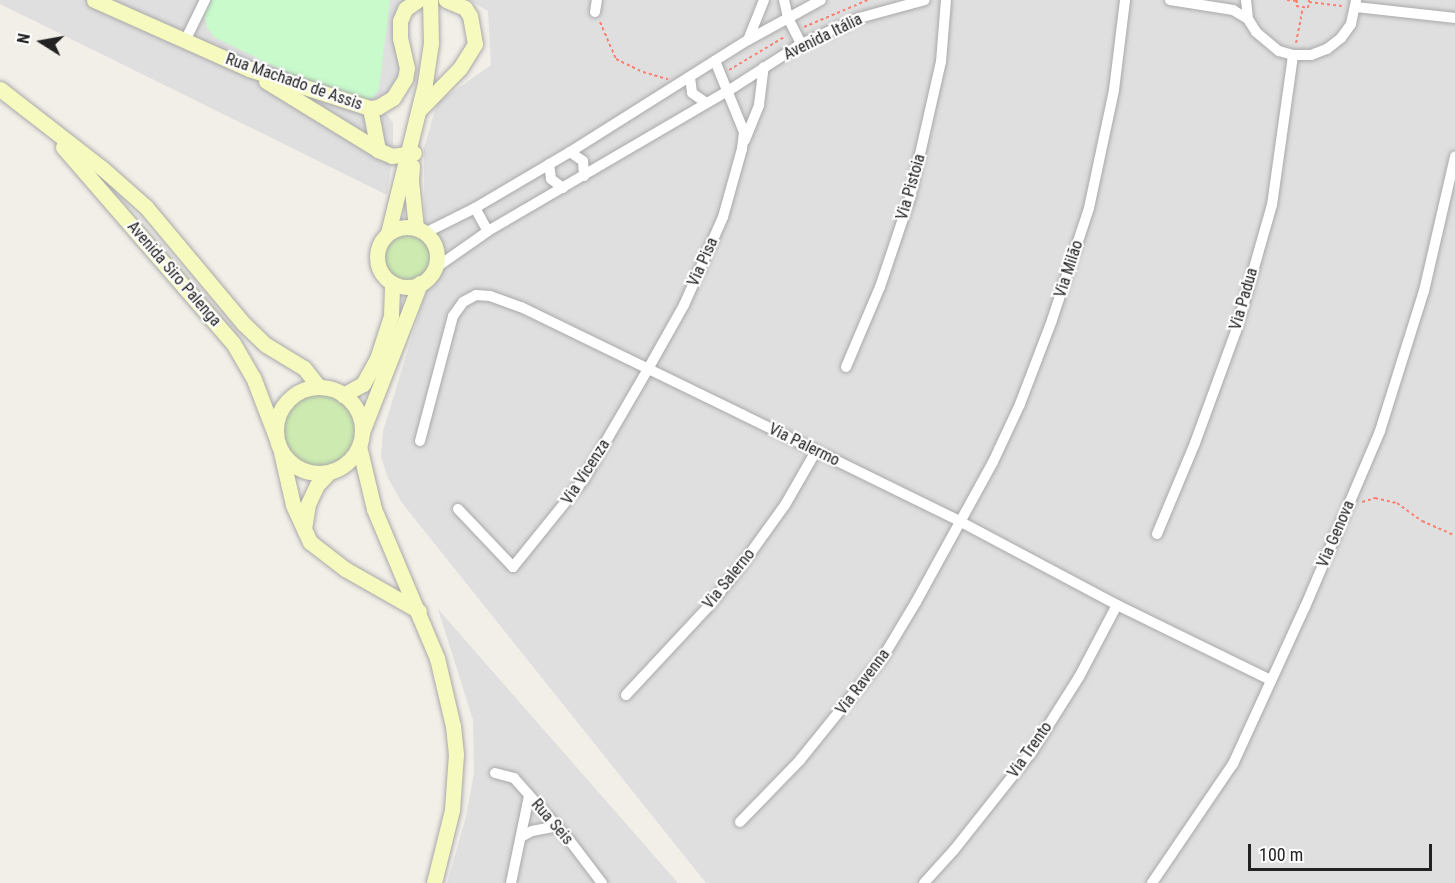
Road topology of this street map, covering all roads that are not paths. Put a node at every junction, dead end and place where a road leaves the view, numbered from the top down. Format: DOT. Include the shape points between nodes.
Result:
graph roads {
  1 [pos="94,0"];
  2 [pos="205,0"];
  3 [pos="418,0"];
  4 [pos="430,0"];
  5 [pos="446,0"];
  6 [pos="597,0"];
  7 [pos="764,0"];
  8 [pos="784,0"];
  9 [pos="821,0"];
  10 [pos="925,0"];
  11 [pos="946,0"];
  12 [pos="1125,0"];
  13 [pos="1170,0"];
  14 [pos="1246,0"];
  15 [pos="1356,4"];
  16 [pos="595,12"];
  17 [pos="788,18"];
  18 [pos="1455,18"];
  19 [pos="1248,19"];
  20 [pos="748,40"];
  21 [pos="184,41"];
  22 [pos="801,44"];
  23 [pos="1293,55"];
  24 [pos="715,60"];
  25 [pos="764,68"];
  26 [pos="249,69"];
  27 [pos="690,78"];
  28 [pos="0,89"];
  29 [pos="728,91"];
  30 [pos="705,102"];
  31 [pos="370,108"];
  32 [pos="420,109"];
  33 [pos="45,127"];
  34 [pos="742,149"];
  35 [pos="378,150"];
  36 [pos="570,152"];
  37 [pos="411,153"];
  38 [pos="1455,157"];
  39 [pos="549,164"];
  40 [pos="584,176"];
  41 [pos="563,188"];
  42 [pos="129,192"];
  43 [pos="115,206"];
  44 [pos="475,208"];
  45 [pos="420,230"];
  46 [pos="488,231"];
  47 [pos="388,233"];
  48 [pos="434,269"];
  49 [pos="392,283"];
  50 [pos="420,283"];
  51 [pos="846,367"];
  52 [pos="648,369"];
  53 [pos="318,386"];
  54 [pos="343,395"];
  55 [pos="360,439"];
  56 [pos="420,441"];
  57 [pos="279,444"];
  58 [pos="816,451"];
  59 [pos="328,472"];
  60 [pos="458,509"];
  61 [pos="961,522"];
  62 [pos="304,532"];
  63 [pos="1157,534"];
  64 [pos="1117,605"];
  65 [pos="419,611"];
  66 [pos="1271,680"];
  67 [pos="626,695"];
  68 [pos="495,773"];
  69 [pos="529,796"];
  70 [pos="740,822"];
  71 [pos="557,826"];
  72 [pos="523,836"];
  73 [pos="434,883"];
  74 [pos="511,883"];
  75 [pos="602,883"];
  76 [pos="924,883"];
  77 [pos="1152,883"];
  1 -- 21 [label="main road, Rua Machado de Assis"];
  2 -- 21 [label="street"];
  3 -- 31 [label="main road, Rua Machado de Assis" via="405,9 400,21 405,79 393,98"];
  4 -- 32 [label="main road" via="431,43"];
  5 -- 32 [label="main road" via="465,8 475,44 460,68"];
  6 -- 16 [label="street"];
  7 -- 20 [label="street"];
  8 -- 17 [label="street"];
  9 -- 17 [label="street, Avenida Itália"];
  10 -- 22 [label="street, Avenida Itália" via="859,18"];
  11 -- 51 [label="street, Via Pistoia" via="941,62 910,198 880,287"];
  12 -- 61 [label="street, Via Milão" via="1114,90 1089,208 1020,404"];
  13 -- 19 [label="street" via="1233,10"];
  14 -- 19 [label="street"];
  15 -- 18 [label="street"];
  15 -- 23 [label="street" via="1351,24 1341,38 1311,55"];
  17 -- 20 [label="street, Avenida Itália"];
  17 -- 22 [label="street"];
  19 -- 23 [label="street" via="1266,43"];
  20 -- 24 [label="street, Avenida Itália"];
  21 -- 26 [label="main road, Rua Machado de Assis"];
  22 -- 25 [label="street, Avenida Itália"];
  23 -- 63 [label="street, Via Padua" via="1272,205 1236,331"];
  24 -- 27 [label="street, Avenida Itália"];
  24 -- 29 [label="street"];
  25 -- 29 [label="street, Avenida Itália"];
  25 -- 34 [label="street, Via Pisa" via="759,105"];
  26 -- 31 [label="main road, Rua Machado de Assis"];
  26 -- 35 [label="main road"];
  27 -- 30 [label="street" via="692,93"];
  27 -- 36 [label="street, Avenida Itália"];
  28 -- 33 [label="main road, Avenida Siro Palenga"];
  29 -- 30 [label="street, Avenida Itália"];
  29 -- 34 [label="street, Via Pisa" via="744,132"];
  30 -- 40 [label="street, Avenida Itália"];
  31 -- 35 [label="main road"];
  32 -- 37 [label="main road"];
  33 -- 42 [label="main road, Avenida Siro Palenga"];
  33 -- 43 [label="main road, Avenida Siro Palenga"];
  34 -- 52 [label="street, Via Pisa" via="723,217 684,305"];
  35 -- 37 [label="main road" via="392,156"];
  36 -- 39 [label="street, Avenida Itália"];
  36 -- 40 [label="street" via="582,161"];
  37 -- 45 [label="main road" via="411,181"];
  37 -- 47 [label="main road"];
  38 -- 66 [label="street, Via Genova" via="1443,217 1401,371 1380,431"];
  39 -- 41 [label="street" via="551,179"];
  39 -- 44 [label="street, Avenida Itália"];
  40 -- 41 [label="street, Avenida Itália"];
  41 -- 46 [label="street, Avenida Itália"];
  42 -- 43 [label="main road"];
  42 -- 53 [label="main road, Avenida Siro Palenga" via="167,231 244,324 266,345 304,368"];
  43 -- 57 [label="main road, Avenida Siro Palenga" via="233,343 253,377"];
  44 -- 45 [label="street, Avenida Itália"];
  44 -- 46 [label="street"];
  45 -- 47 [label="main road" via="406,227"];
  45 -- 48 [label="main road" via="435,249"];
  46 -- 48 [label="street, Avenida Itália"];
  47 -- 49 [label="main road" via="377,259 379,268"];
  48 -- 50 [label="main road"];
  49 -- 50 [label="main road"];
  49 -- 54 [label="main road" via="391,316 377,359 363,384"];
  50 -- 55 [label="main road"];
  52 -- 56 [label="street, Via Palermo" via="521,308 476,295 463,302 453,316"];
  52 -- 58 [label="street, Via Palermo"];
  52 -- 60 [label="street, Via Vicenza" via="584,479 513,567"];
  53 -- 54 [label="main road"];
  53 -- 57 [label="main road" via="302,390 281,410 276,423"];
  54 -- 55 [label="main road" via="360,418"];
  55 -- 59 [label="main road" via="352,458"];
  55 -- 65 [label="main road" via="375,510"];
  57 -- 59 [label="main road" via="289,462 301,470 314,474"];
  57 -- 62 [label="main road, Avenida Siro Palenga" via="293,505"];
  58 -- 61 [label="street, Via Palermo"];
  58 -- 67 [label="street, Via Salerno" via="785,505 744,562 709,606"];
  59 -- 62 [label="main road" via="308,504"];
  61 -- 64 [label="street, Via Palermo"];
  61 -- 70 [label="street, Via Ravenna" via="883,657 800,760"];
  62 -- 65 [label="main road" via="330,559"];
  64 -- 66 [label="street, Via Palermo"];
  64 -- 76 [label="street, Via Trento" via="1079,677 1031,753"];
  65 -- 73 [label="main road" via="445,687 456,754 452,810"];
  66 -- 77 [label="street, Via Genova" via="1233,764"];
  68 -- 69 [label="street, Rua Seis" via="514,778"];
  69 -- 71 [label="street, Rua Seis"];
  69 -- 72 [label="street"];
  71 -- 72 [label="street"];
  71 -- 75 [label="street, Rua Seis"];
  72 -- 74 [label="street"];
}
